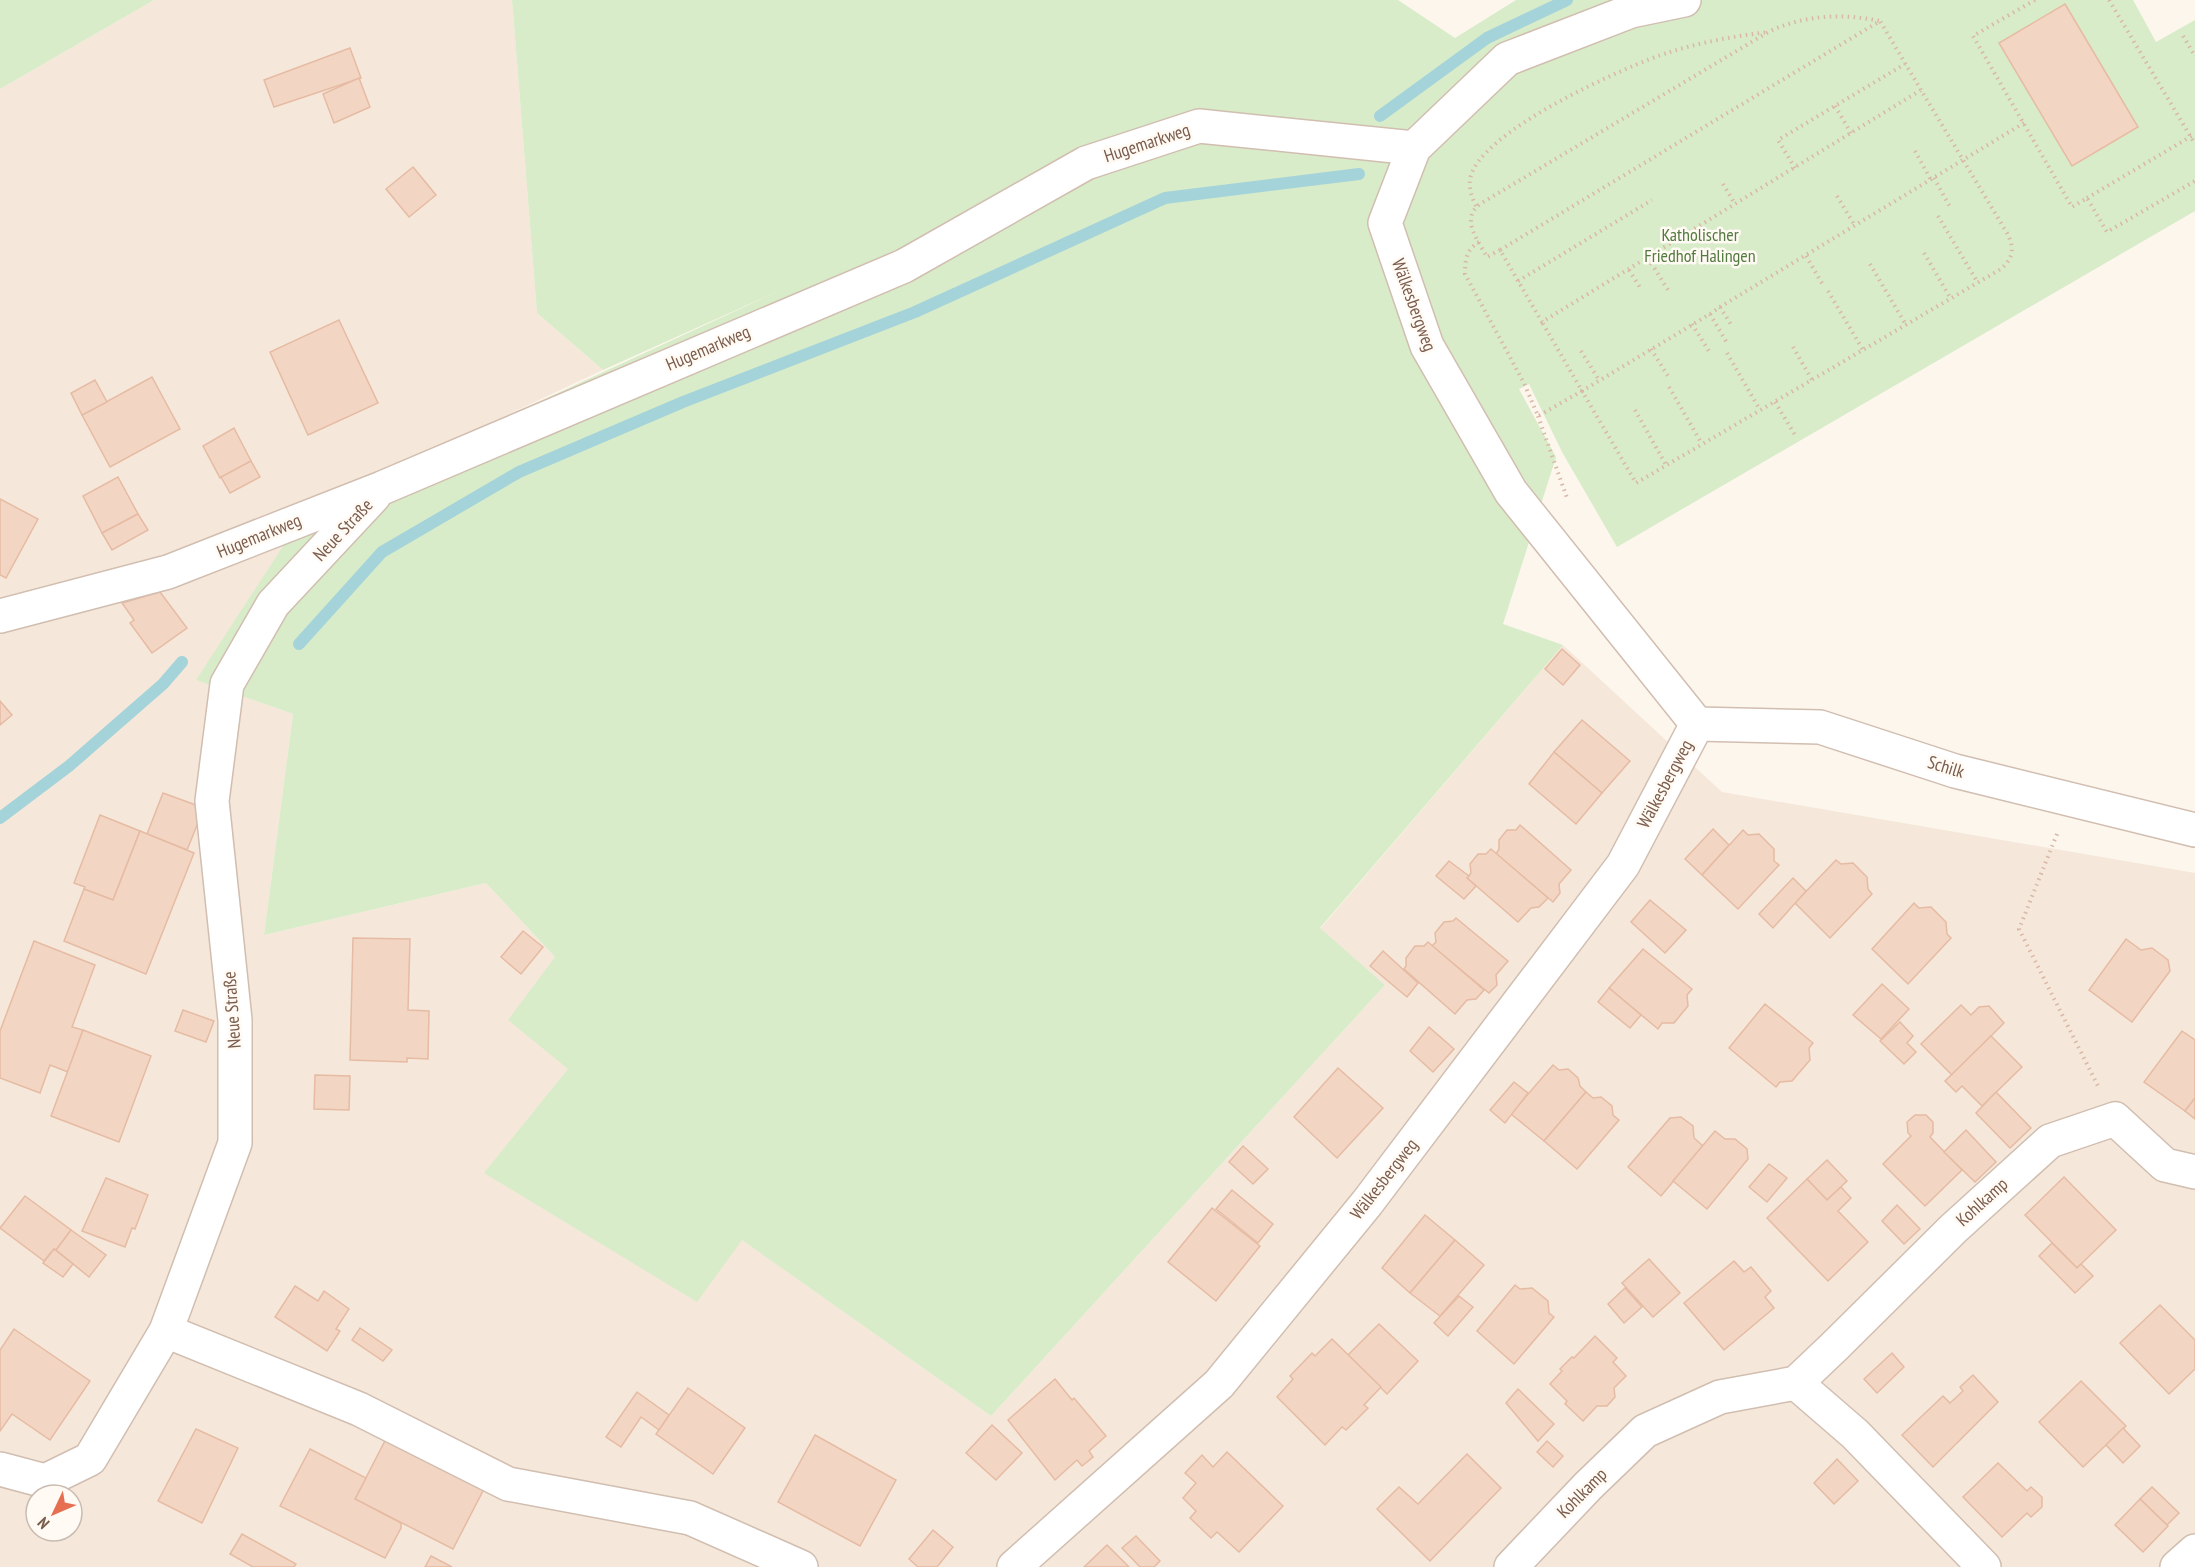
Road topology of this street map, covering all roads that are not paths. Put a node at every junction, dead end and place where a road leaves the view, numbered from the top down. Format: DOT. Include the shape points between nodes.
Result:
graph roads {
  1 [pos="1684,0"];
  2 [pos="1414,148"];
  3 [pos="382,488"];
  4 [pos="0,616"];
  5 [pos="1696,724"];
  6 [pos="2195,830"];
  7 [pos="2195,1172"];
  8 [pos="166,1331"];
  9 [pos="1796,1383"];
  10 [pos="0,1469"];
  11 [pos="2195,1551"];
  12 [pos="801,1567"];
  13 [pos="1014,1567"];
  14 [pos="1511,1567"];
  15 [pos="1984,1567"];
  16 [pos="2177,1567"];
  1 -- 2 [label="street, Wälkesbergweg" via="1631,11 1507,58"];
  2 -- 3 [label="street, Hugemarkweg" via="1198,126 1086,163 904,266"];
  2 -- 5 [label="street, Wälkesbergweg" via="1385,223 1427,346 1511,492"];
  3 -- 4 [label="street, Hugemarkweg" via="168,572"];
  3 -- 8 [label="street, Neue Straße" via="273,604 227,684 212,801 235,1020 235,1143"];
  5 -- 6 [label="street, Schilk" via="1820,727 1955,771"];
  5 -- 13 [label="street, Wälkesbergweg" via="1623,865 1367,1203 1219,1384"];
  7 -- 9 [label="street, Kohlkamp" via="2165,1165 2115,1119 2050,1141 1953,1229"];
  8 -- 10 [label="street, Neue Straße" via="90,1458 45,1482"];
  8 -- 12 [label="street" via="359,1409 508,1484 690,1518"];
  9 -- 14 [label="street, Kohlkamp" via="1720,1397 1645,1431"];
  9 -- 15 [label="street" via="1855,1434"];
  11 -- 16 [label="street"];
}
